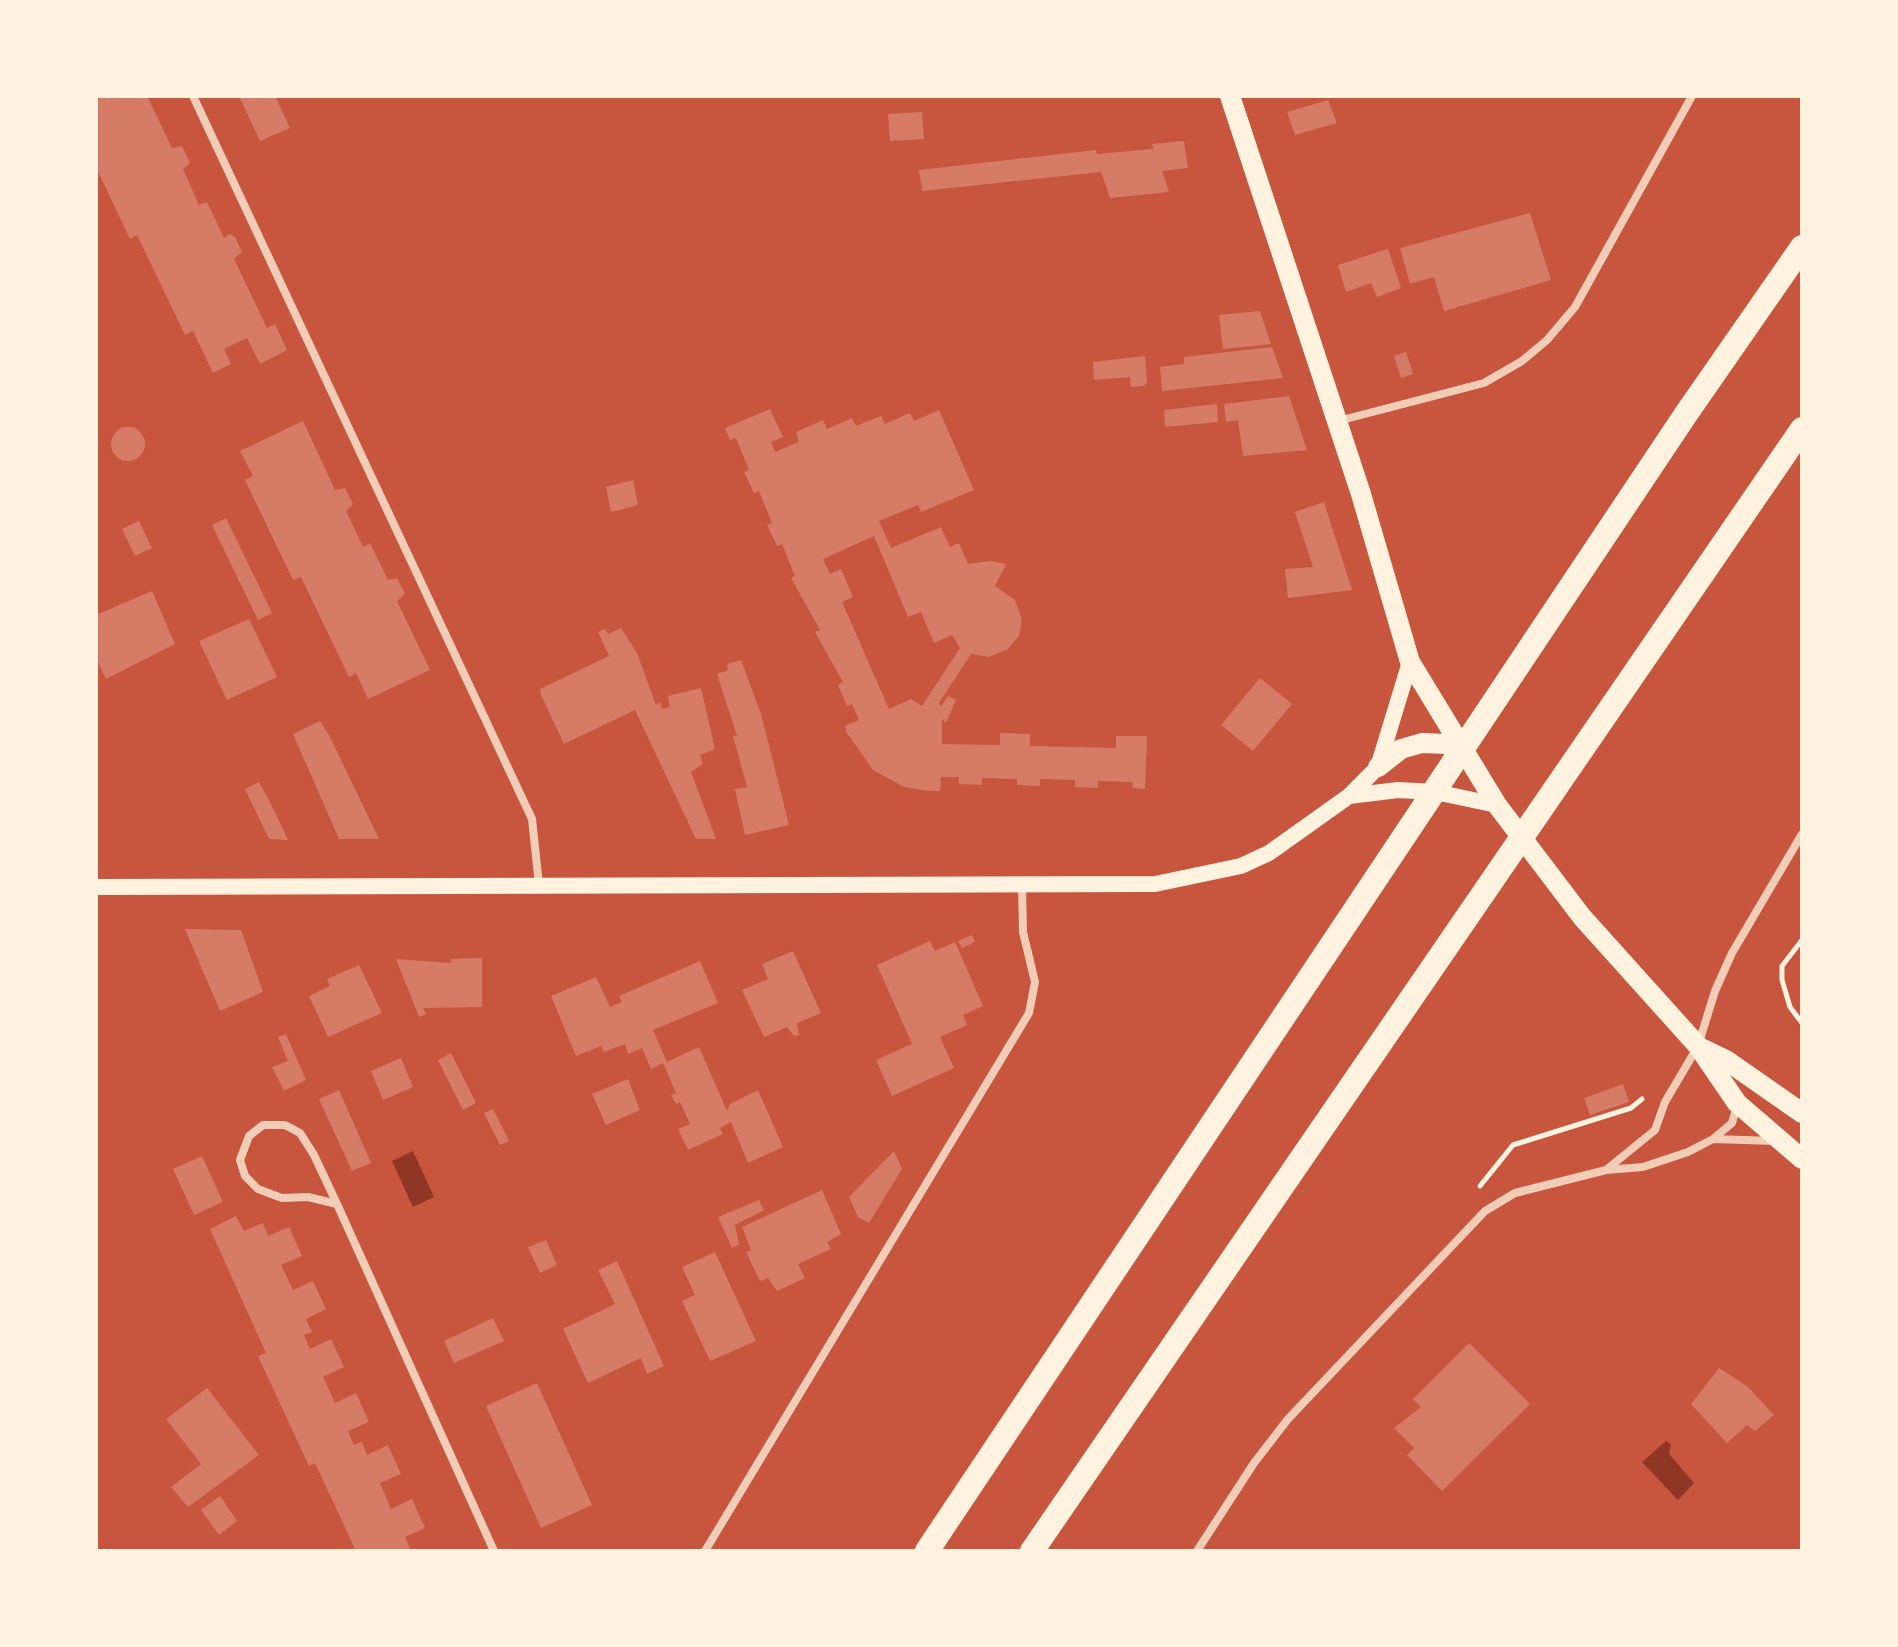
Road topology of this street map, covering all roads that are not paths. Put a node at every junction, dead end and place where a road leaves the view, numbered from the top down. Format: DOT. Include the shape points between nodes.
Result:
graph roads {
  1 [pos="193,96"];
  2 [pos="1230,96"];
  3 [pos="1692,96"];
  4 [pos="1802,247"];
  5 [pos="1337,421"];
  6 [pos="1802,429"];
  7 [pos="1410,662"];
  8 [pos="1464,757"];
  9 [pos="1378,767"];
  10 [pos="1349,796"];
  11 [pos="1497,805"];
  12 [pos="1802,834"];
  13 [pos="1022,883"];
  14 [pos="539,885"];
  15 [pos="96,887"];
  16 [pos="1698,1046"];
  17 [pos="1726,1060"];
  18 [pos="1737,1103"];
  19 [pos="1802,1113"];
  20 [pos="1713,1139"];
  21 [pos="1780,1141"];
  22 [pos="1802,1159"];
  23 [pos="1606,1170"];
  24 [pos="337,1204"];
  25 [pos="494,1551"];
  26 [pos="705,1551"];
  27 [pos="927,1551"];
  28 [pos="1032,1551"];
  29 [pos="1197,1551"];
  1 -- 14 [label="street" via="532,819"];
  2 -- 5 [label="main road"];
  3 -- 5 [label="street" via="1575,307 1547,340 1484,383"];
  4 -- 27 [label="highway"];
  5 -- 7 [label="main road"];
  6 -- 28 [label="highway"];
  7 -- 8 [label="main road"];
  7 -- 9 [label="main road"];
  8 -- 9 [label="main road" via="1447,744 1422,743 1401,749"];
  8 -- 11 [label="main road"];
  9 -- 10 [label="main road"];
  10 -- 11 [label="main road" via="1435,792"];
  10 -- 13 [label="main road" via="1262,856 1212,874 1155,884"];
  11 -- 16 [label="main road" via="1582,917"];
  12 -- 16 [label="street" via="1732,953"];
  13 -- 14 [label="main road"];
  13 -- 26 [label="street" via="1023,932 1035,982 1029,1013"];
  14 -- 15 [label="main road"];
  16 -- 17 [label="main road"];
  16 -- 18 [label="main road"];
  16 -- 23 [label="street" via="1655,1130"];
  17 -- 18 [label="street"];
  17 -- 19 [label="main road"];
  18 -- 20 [label="street" via="1732,1123"];
  18 -- 21 [label="main road"];
  20 -- 21 [label="street"];
  20 -- 23 [label="street" via="1643,1167"];
  21 -- 22 [label="main road"];
  23 -- 29 [label="street" via="1515,1193 1485,1211 1288,1419"];
  24 -- 24 [label="street" via="300,1133 285,1125 263,1125 249,1136 240,1160 245,1176 258,1189 282,1198"];
  24 -- 25 [label="street"];
}
